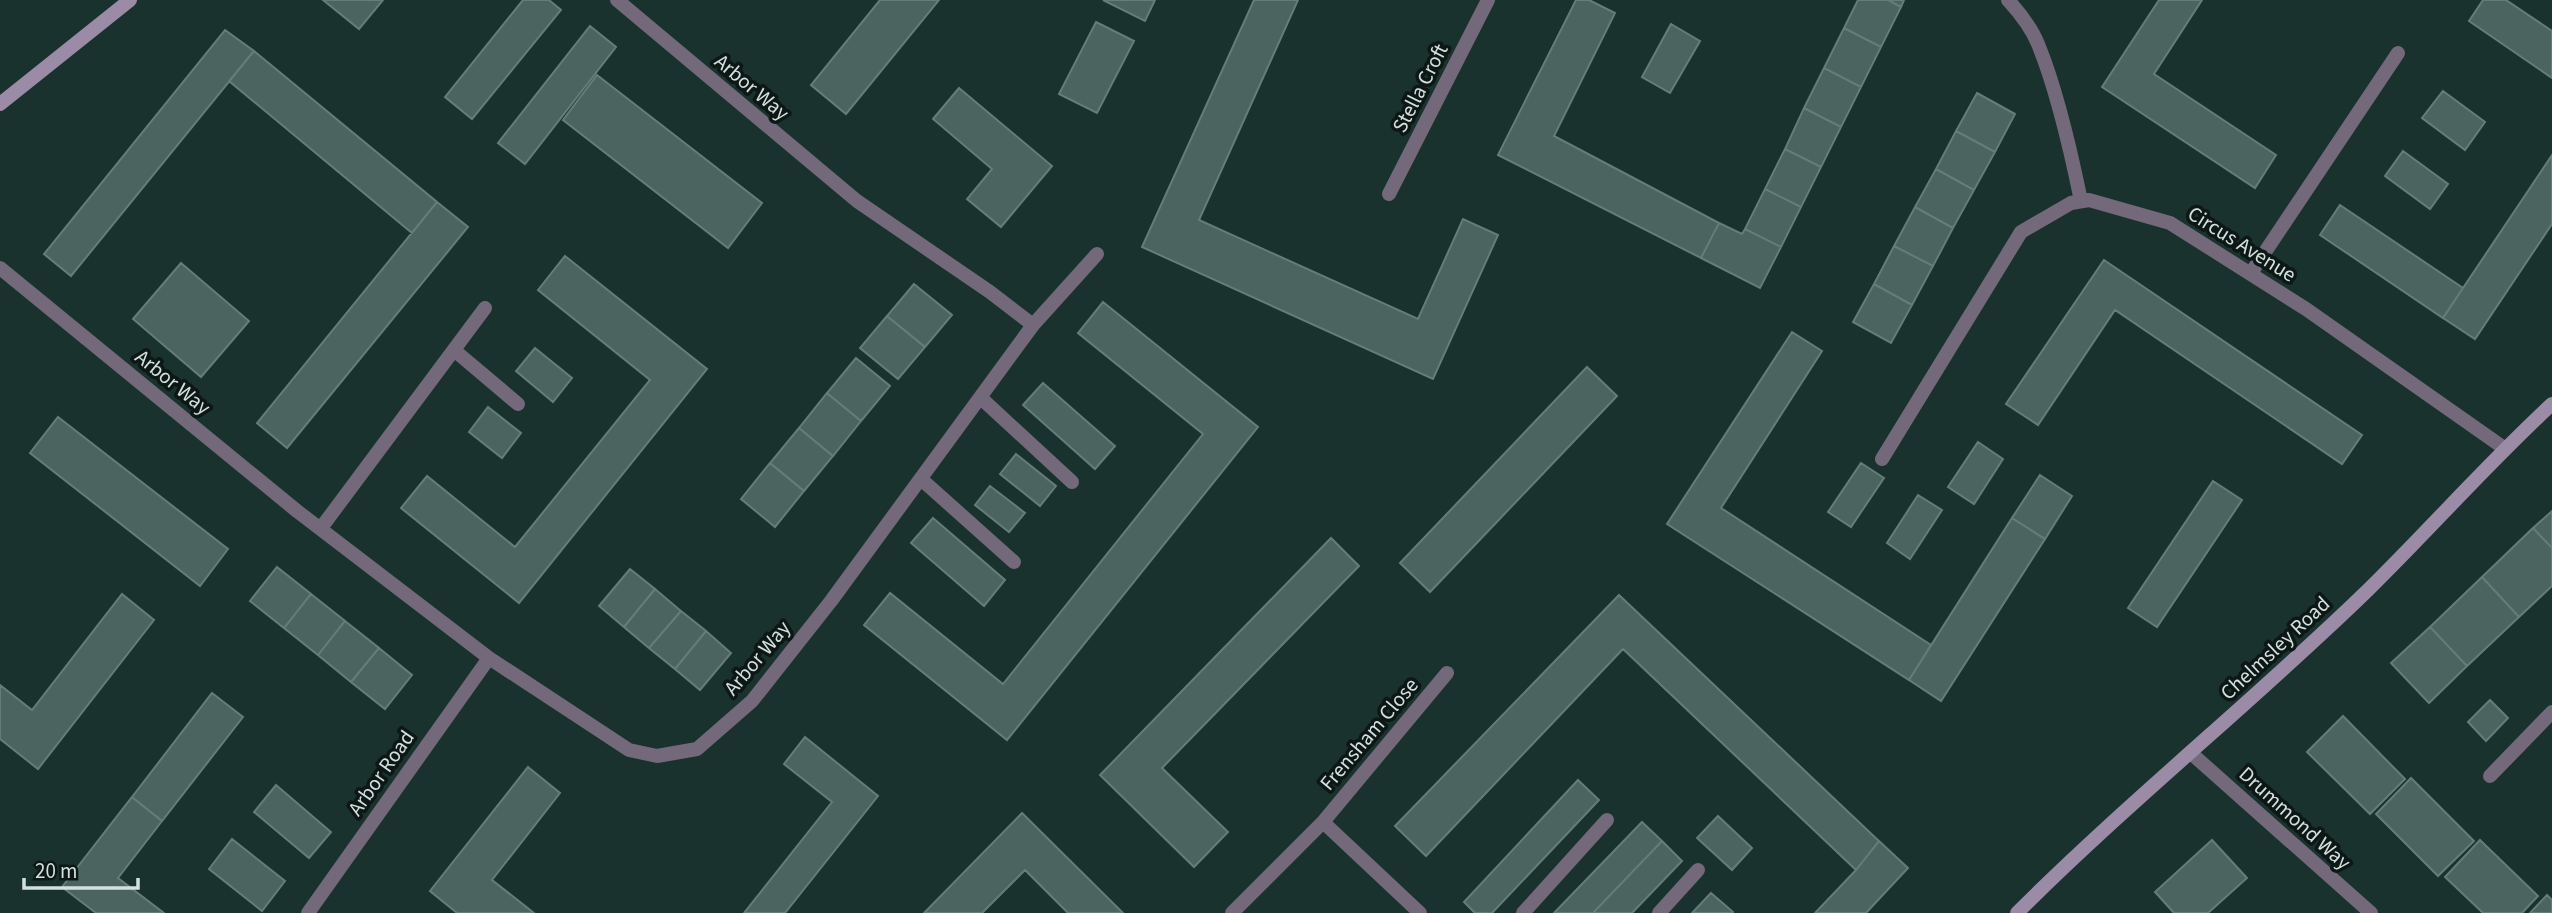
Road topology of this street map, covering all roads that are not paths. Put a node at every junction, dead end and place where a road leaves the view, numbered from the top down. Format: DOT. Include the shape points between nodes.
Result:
graph roads {
  1 [pos="130,0"];
  2 [pos="617,0"];
  3 [pos="1488,0"];
  4 [pos="2008,0"];
  5 [pos="2398,53"];
  6 [pos="0,104"];
  7 [pos="1389,194"];
  8 [pos="2081,201"];
  9 [pos="1097,254"];
  10 [pos="0,268"];
  11 [pos="2250,272"];
  12 [pos="485,308"];
  13 [pos="1033,326"];
  14 [pos="454,350"];
  15 [pos="981,398"];
  16 [pos="518,404"];
  17 [pos="2552,404"];
  18 [pos="2504,448"];
  19 [pos="1882,459"];
  20 [pos="921,479"];
  21 [pos="1072,482"];
  22 [pos="321,528"];
  23 [pos="1014,562"];
  24 [pos="489,658"];
  25 [pos="1447,673"];
  26 [pos="2552,712"];
  27 [pos="2192,754"];
  28 [pos="2490,776"];
  29 [pos="1607,820"];
  30 [pos="1323,822"];
  31 [pos="1698,870"];
  32 [pos="308,913"];
  33 [pos="1232,913"];
  34 [pos="1420,913"];
  35 [pos="1523,913"];
  36 [pos="1659,913"];
  37 [pos="2017,913"];
  38 [pos="2371,913"];
  1 -- 6 [label="street"];
  2 -- 13 [label="street, Arbor Way" via="857,201"];
  3 -- 7 [label="street, Stella Croft"];
  4 -- 8 [label="street" via="2038,43"];
  5 -- 11 [label="street"];
  8 -- 11 [label="street, Circus Avenue" via="2170,223"];
  8 -- 19 [label="street" via="2021,232"];
  9 -- 13 [label="street, Arbor Way"];
  10 -- 22 [label="street, Arbor Way"];
  11 -- 18 [label="street, Circus Avenue"];
  12 -- 14 [label="street"];
  13 -- 15 [label="street, Arbor Way"];
  14 -- 16 [label="street"];
  14 -- 22 [label="street"];
  15 -- 20 [label="street, Arbor Way"];
  15 -- 21 [label="street"];
  17 -- 18 [label="street, Chelmsley Road"];
  18 -- 27 [label="street, Chelmsley Road" via="2369,589"];
  20 -- 23 [label="street"];
  20 -- 24 [label="street, Arbor Way" via="752,701 697,749 657,756 629,750"];
  22 -- 24 [label="street, Arbor Way"];
  24 -- 32 [label="street, Arbor Road"];
  25 -- 30 [label="street, Frensham Close"];
  26 -- 28 [label="street"];
  27 -- 37 [label="street, Chelmsley Road"];
  27 -- 38 [label="street, Drummond Way"];
  29 -- 35 [label="street"];
  30 -- 33 [label="street, Frensham Close"];
  30 -- 34 [label="street, Frensham Close"];
  31 -- 36 [label="street"];
}
